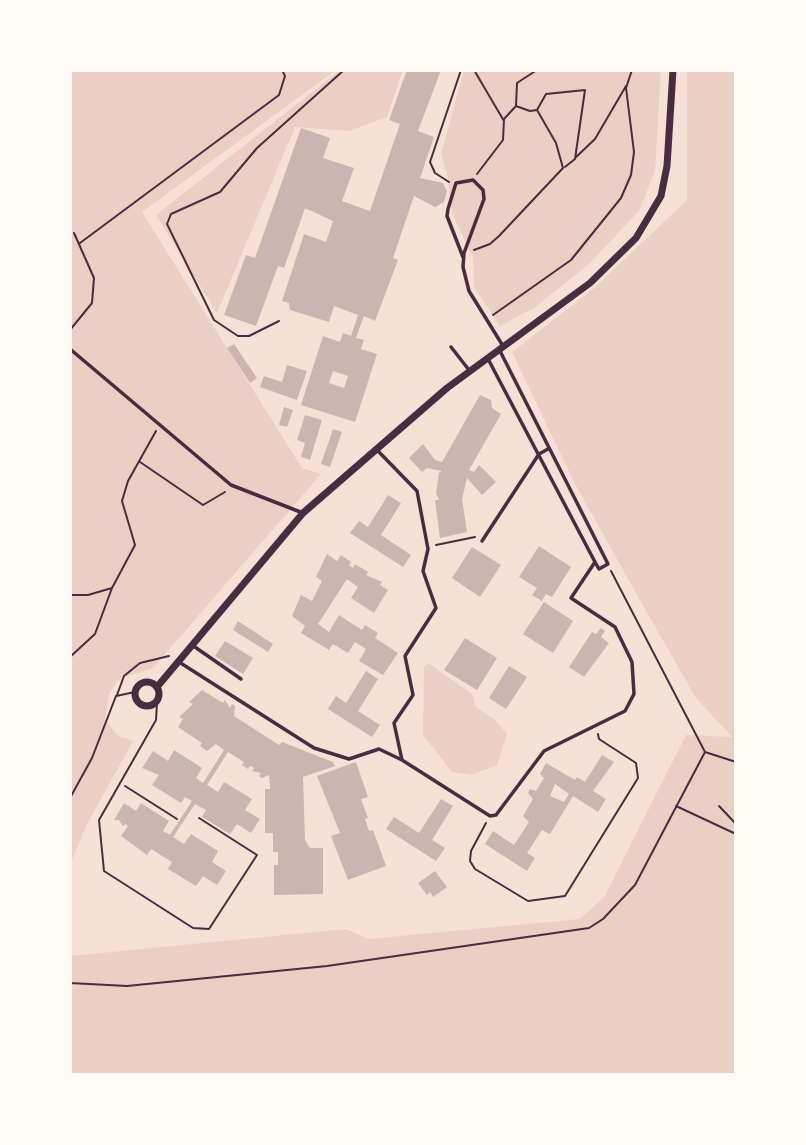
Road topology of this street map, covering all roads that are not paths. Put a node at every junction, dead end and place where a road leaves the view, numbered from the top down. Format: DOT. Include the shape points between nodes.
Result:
graph roads {
  1 [pos="673,70"];
  2 [pos="464,255"];
  3 [pos="451,347"];
  4 [pos="501,347"];
  5 [pos="70,349"];
  6 [pos="488,357"];
  7 [pos="470,371"];
  8 [pos="375,448"];
  9 [pos="548,449"];
  10 [pos="539,454"];
  11 [pos="303,513"];
  12 [pos="482,541"];
  13 [pos="595,562"];
  14 [pos="190,644"];
  15 [pos="178,661"];
  16 [pos="242,680"];
  17 [pos="157,687"];
  18 [pos="402,760"];
  1 -- 4 [label="street" via="667,166 650,219 590,282"];
  2 -- 2 [label="lane" via="484,199 483,190 472,180 454,185 447,216"];
  2 -- 4 [label="lane" via="469,291"];
  3 -- 7 [label="lane"];
  4 -- 6 [label="street"];
  4 -- 9 [label="lane"];
  5 -- 11 [label="lane" via="231,485"];
  6 -- 7 [label="street"];
  6 -- 10 [label="lane"];
  7 -- 8 [label="street"];
  8 -- 11 [label="street"];
  8 -- 18 [label="lane" via="417,491 427,547 423,571 436,608 405,656 412,695 394,723"];
  9 -- 10 [label="lane"];
  9 -- 13 [label="lane" via="608,564 599,569"];
  10 -- 12 [label="lane"];
  10 -- 13 [label="lane"];
  11 -- 14 [label="street"];
  13 -- 18 [label="lane" via="571,598 615,627 632,662 634,694 625,711 544,751 496,815 490,816"];
  14 -- 15 [label="street"];
  14 -- 16 [label="lane"];
  15 -- 17 [label="street"];
  15 -- 18 [label="lane" via="314,748 349,760 379,749"];
  17 -- 17 [label="street" via="157,702 142,706 136,700 135,692 143,683"];
}
